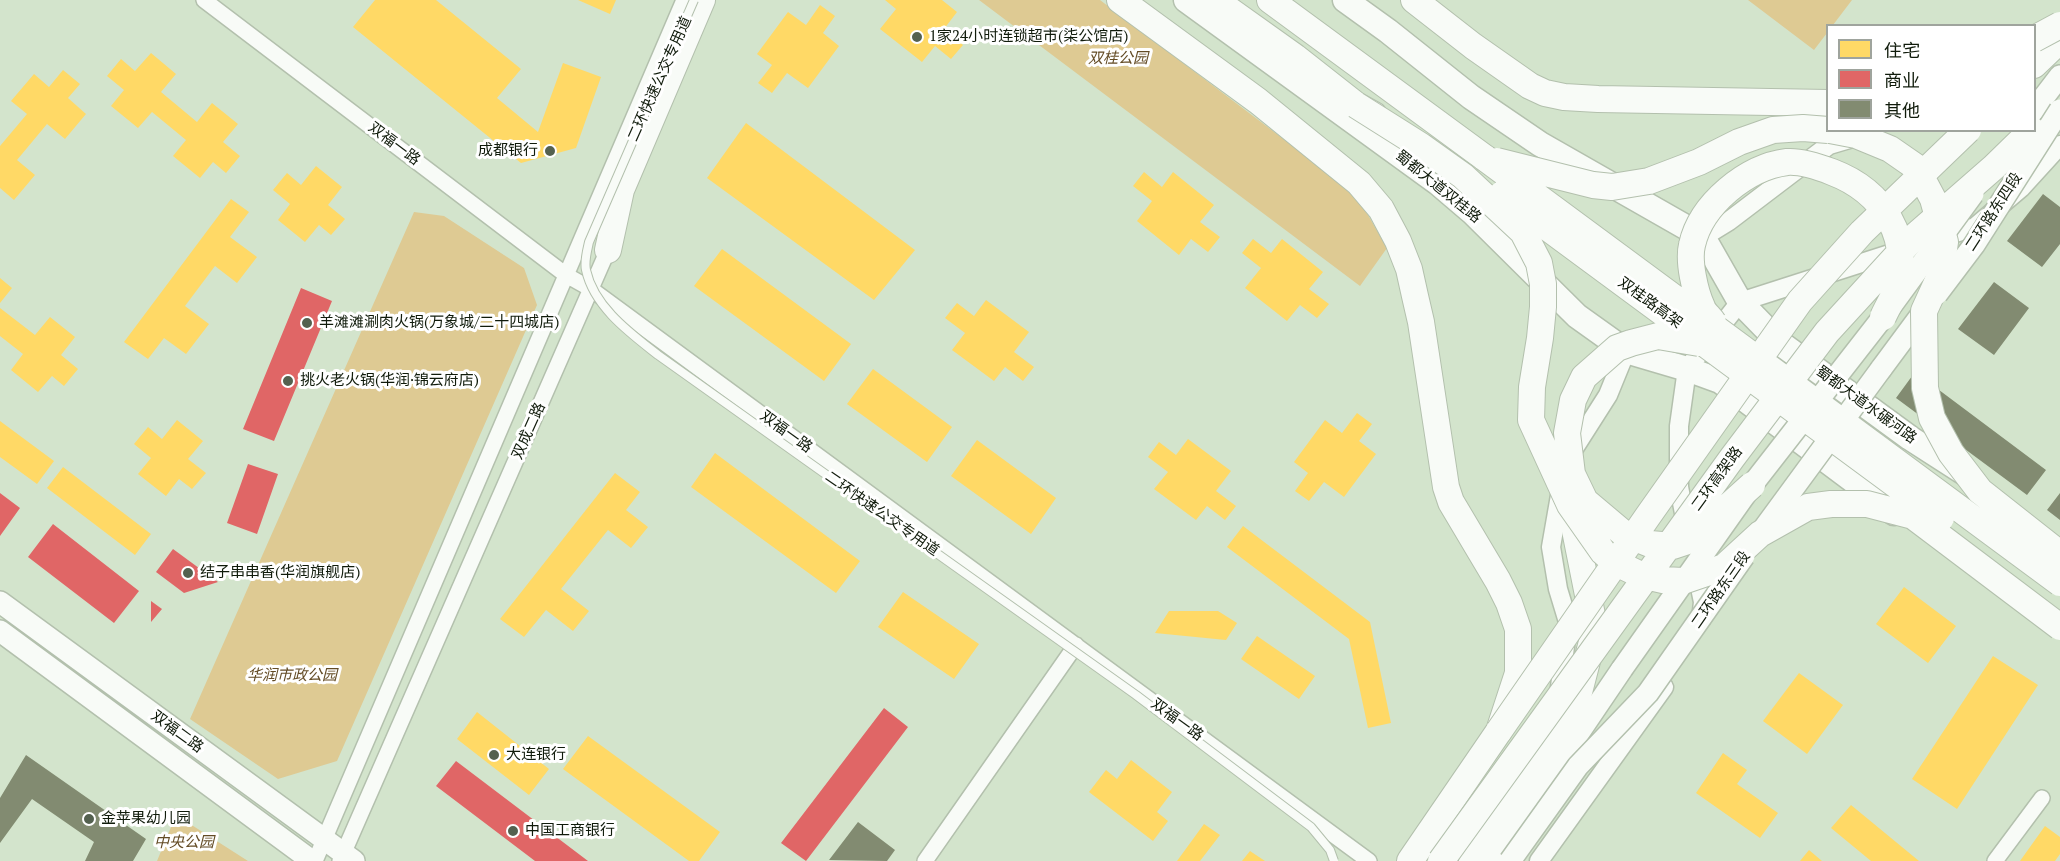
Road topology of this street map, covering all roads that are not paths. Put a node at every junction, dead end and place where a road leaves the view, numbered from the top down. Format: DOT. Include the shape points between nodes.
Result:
graph roads {
  1 [pos="204,0"];
  2 [pos="684,0"];
  3 [pos="694,0"];
  4 [pos="702,0"];
  5 [pos="715,0"];
  6 [pos="1120,0"];
  7 [pos="1186,0"];
  8 [pos="1215,0"];
  9 [pos="1240,0"];
  10 [pos="1270,0"];
  11 [pos="1296,0"];
  12 [pos="1345,0"];
  13 [pos="1414,0"];
  14 [pos="2060,15"];
  15 [pos="2060,25"];
  16 [pos="2036,38"];
  17 [pos="2060,40"];
  18 [pos="2036,43"];
  19 [pos="2036,63"];
  20 [pos="2060,76"];
  21 [pos="1826,104"];
  22 [pos="2060,104"];
  23 [pos="1356,105"];
  24 [pos="2036,107"];
  25 [pos="2060,110"];
  26 [pos="2036,126"];
  27 [pos="1826,130"];
  28 [pos="1840,132"];
  29 [pos="1871,132"];
  30 [pos="1966,132"];
  31 [pos="2019,132"];
  32 [pos="2030,132"];
  33 [pos="2060,145"];
  34 [pos="1547,148"];
  35 [pos="1477,167"];
  36 [pos="1486,225"];
  37 [pos="1523,232"];
  38 [pos="1703,237"];
  39 [pos="608,249"];
  40 [pos="566,274"];
  41 [pos="591,289"];
  42 [pos="1740,302"];
  43 [pos="1924,311"];
  44 [pos="1883,317"];
  45 [pos="1717,341"];
  46 [pos="1626,351"];
  47 [pos="1687,369"];
  48 [pos="1752,485"];
  49 [pos="1570,505"];
  50 [pos="1760,534"];
  51 [pos="2060,542"];
  52 [pos="2060,554"];
  53 [pos="2060,583"];
  54 [pos="0,602"];
  55 [pos="2060,606"];
  56 [pos="2060,627"];
  57 [pos="0,631"];
  58 [pos="2060,640"];
  59 [pos="1076,645"];
  60 [pos="1499,731"];
  61 [pos="2042,798"];
  62 [pos="323,839"];
  63 [pos="346,858"];
  64 [pos="313,861"];
  65 [pos="925,861"];
  66 [pos="1334,861"];
  67 [pos="1369,861"];
  68 [pos="1410,861"];
  69 [pos="1441,861"];
  70 [pos="1456,861"];
  71 [pos="1472,861"];
  72 [pos="1492,861"];
  73 [pos="1510,861"];
  74 [pos="1539,861"];
  75 [pos="1995,861"];
  1 -- 40 [label="street, 双福一路"];
  2 -- 40 [label="street, 双成二路"];
  3 -- 66 [label="lane, 二环快速公交专用道, bridge" via="589,242 585,268 600,300 658,355 1136,694 1311,827"];
  4 -- 39 [label="highway" via="621,190"];
  5 -- 39 [label="street, 双成二路"];
  6 -- 60 [label="highway, bridge" via="1258,101 1359,183 1391,226 1409,269 1421,322 1446,487 1498,581 1518,629 1518,673"];
  7 -- 36 [label="main road, 蜀都大道双桂路" via="1438,183"];
  8 -- 23 [label="highway"];
  9 -- 35 [label="highway, 双桂路高架"];
  10 -- 35 [label="highway, 双桂路高架"];
  11 -- 35 [label="highway" via="1420,95"];
  12 -- 34 [label="main road" via="1471,97"];
  13 -- 21 [label="highway" via="1473,46 1545,93 1598,99"];
  14 -- 18 [label="street"];
  15 -- 16 [label="highway, bridge"];
  17 -- 19 [label="highway"];
  20 -- 24 [label="main road"];
  22 -- 26 [label="highway, 二环高架路"];
  23 -- 35 [label="highway, bridge"];
  23 -- 37 [label="highway, bridge" via="1463,176"];
  25 -- 43 [label="main road, 二环路东四段, bridge" via="1974,245"];
  27 -- 35 [label="highway, bridge" via="1773,130 1649,181 1612,187"];
  28 -- 43 [label="highway, bridge" via="1890,149 1916,167 1933,199 1945,242 1940,276"];
  29 -- 38 [label="street" via="1829,145"];
  30 -- 60 [label="highway, bridge" via="1862,232 1800,301"];
  31 -- 44 [label="main road, 二环路东四段, bridge"];
  32 -- 69 [label="highway, 二环高架路, bridge" via="1915,236 1827,332"];
  33 -- 42 [label="street" via="2020,188 1975,227"];
  34 -- 36 [label="main road"];
  34 -- 38 [label="main road"];
  35 -- 37 [label="highway, bridge"];
  35 -- 45 [label="highway, 双桂路高架, bridge"];
  36 -- 46 [label="main road, 蜀都大道双桂路" via="1577,316"];
  37 -- 49 [label="highway, bridge" via="1539,263 1543,284 1531,420"];
  38 -- 42 [label="main road, 蜀都大道水碾河路"];
  39 -- 41 [label="street, 双成二路"];
  40 -- 41 [label="street, 双福一路"];
  40 -- 62 [label="street, 双成二路"];
  41 -- 59 [label="street, 双福一路"];
  41 -- 63 [label="street, 双成二路"];
  42 -- 47 [label="street"];
  42 -- 51 [label="main road, 蜀都大道水碾河路" via="1780,343"];
  43 -- 50 [label="main road, 二环路东三段, bridge"];
  43 -- 52 [label="highway, bridge" via="1925,388 1932,418 1951,453 1980,491"];
  44 -- 45 [label="highway, bridge" via="1899,270 1899,242 1891,220 1874,197 1850,179 1822,168 1789,162 1760,169 1735,183 1716,200 1691,246 1693,277"];
  44 -- 48 [label="main road, bridge"];
  45 -- 48 [label="highway, bridge" via="1658,336 1617,348 1584,377 1573,400 1567,433 1572,474 1585,501 1623,533 1650,544 1673,546 1691,540"];
  45 -- 53 [label="highway, 双桂路高架, bridge"];
  45 -- 55 [label="highway, 双桂路高架, bridge"];
  46 -- 47 [label="main road, 蜀都大道双桂路"];
  46 -- 70 [label="street" via="1608,395 1566,461 1551,547 1568,622 1557,705"];
  47 -- 58 [label="main road" via="1720,381"];
  47 -- 74 [label="street" via="1679,426 1679,487 1703,602 1699,637"];
  48 -- 72 [label="main road, bridge"];
  49 -- 50 [label="highway, bridge" via="1614,562 1663,580 1683,581 1724,567"];
  49 -- 71 [label="highway, bridge" via="1595,630 1577,700"];
  50 -- 56 [label="highway, bridge" via="1808,507 1831,504 1867,504 1913,516"];
  50 -- 73 [label="main road, 二环路东三段, bridge" via="1648,693 1578,766"];
  54 -- 62 [label="main road, 双福二路"];
  57 -- 64 [label="main road, 双福二路"];
  59 -- 65 [label="street"];
  59 -- 67 [label="street, 双福一路"];
  60 -- 68 [label="highway"];
  61 -- 75 [label="street"];
  62 -- 63 [label="main road, 双福二路"];
  62 -- 64 [label="street, 双成二路"];
}
